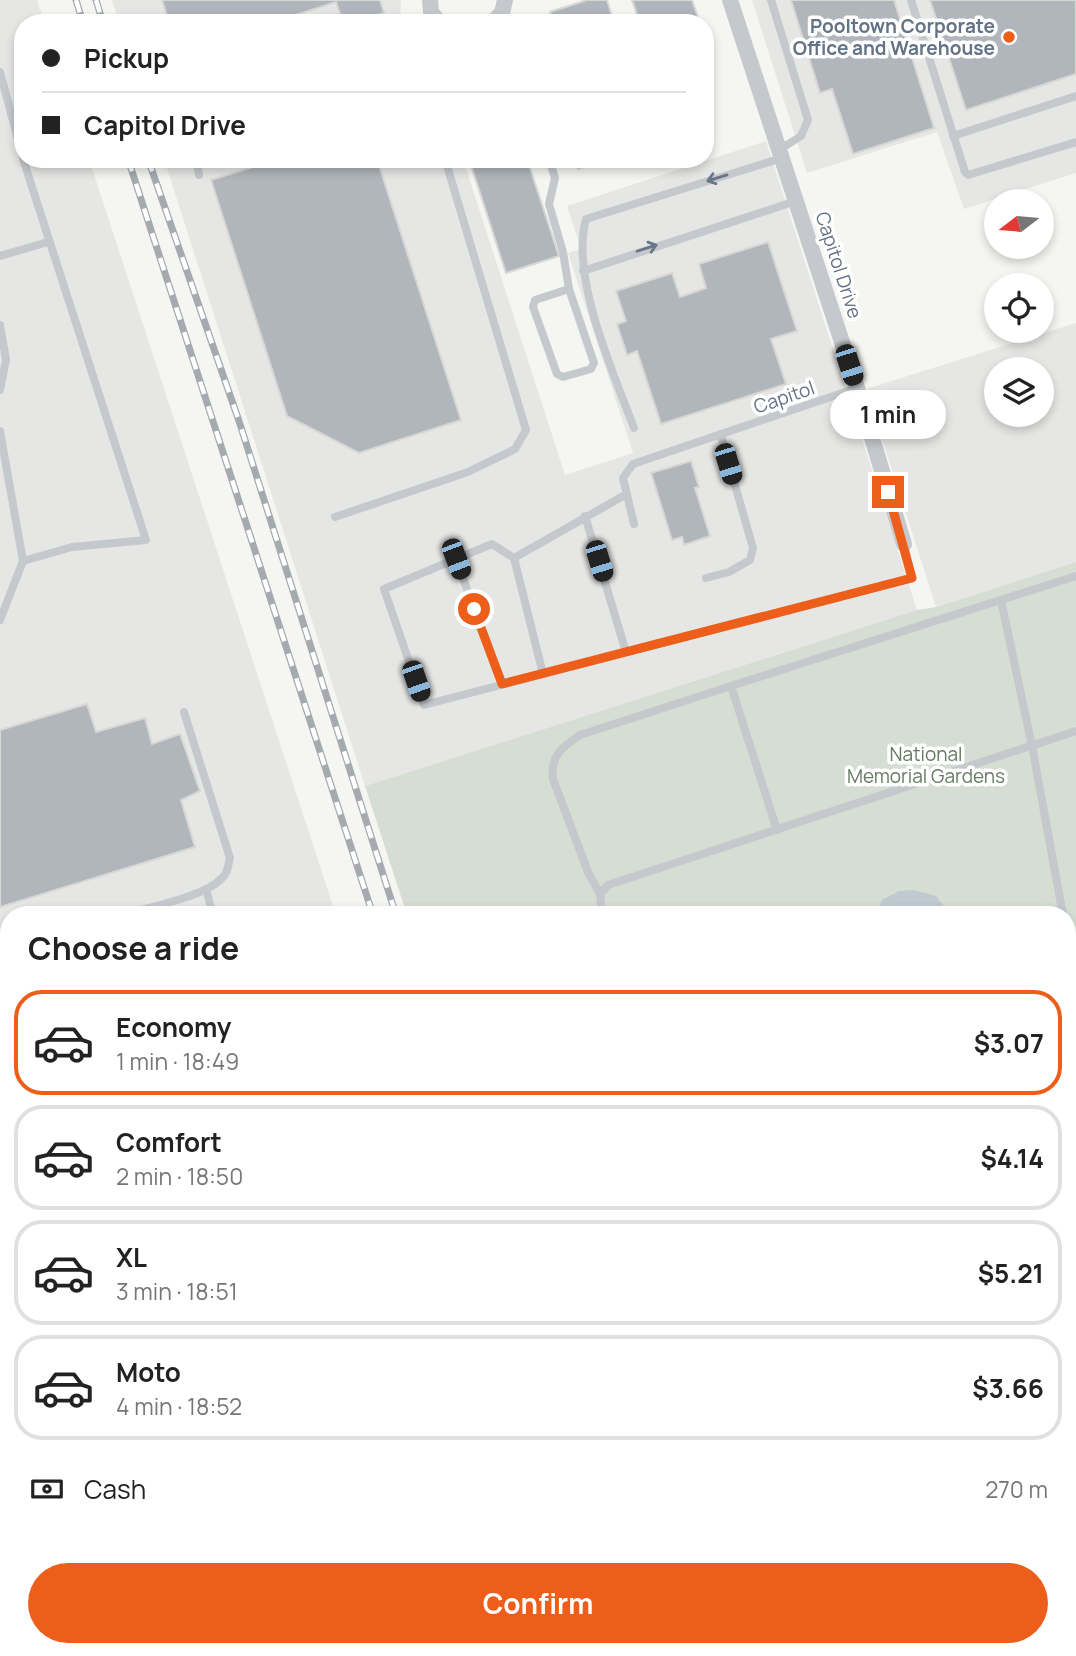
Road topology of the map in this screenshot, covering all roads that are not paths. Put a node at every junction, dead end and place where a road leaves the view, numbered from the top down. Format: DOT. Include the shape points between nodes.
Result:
graph roads {
  1 [pos="730,0"];
  2 [pos="771,0"];
  3 [pos="911,0"];
  4 [pos="0,72"];
  5 [pos="1076,96"];
  6 [pos="14,125"];
  7 [pos="953,136"];
  8 [pos="1076,142"];
  9 [pos="780,154"];
  10 [pos="26,168"];
  11 [pos="198,168"];
  12 [pos="448,168"];
  13 [pos="552,168"];
  14 [pos="200,175"];
  15 [pos="796,201"];
  16 [pos="48,242"];
  17 [pos="0,256"];
  18 [pos="583,271"];
  19 [pos="569,289"];
  20 [pos="0,325"];
  21 [pos="857,388"];
  22 [pos="0,390"];
  23 [pos="634,428"];
  24 [pos="0,430"];
  25 [pos="720,436"];
  26 [pos="625,495"];
  27 [pos="585,516"];
  28 [pos="335,517"];
  29 [pos="634,524"];
  30 [pos="904,544"];
  31 [pos="514,558"];
  32 [pos="456,559"];
  33 [pos="23,561"];
  34 [pos="1076,576"];
  35 [pos="706,578"];
  36 [pos="1001,600"];
  37 [pos="0,620"];
  38 [pos="626,652"];
  39 [pos="543,674"];
  40 [pos="502,684"];
  41 [pos="731,686"];
  42 [pos="184,712"];
  43 [pos="1076,731"];
  44 [pos="1032,746"];
  45 [pos="776,830"];
  46 [pos="206,889"];
  47 [pos="600,894"];
  48 [pos="152,906"];
  49 [pos="211,906"];
  50 [pos="601,906"];
  51 [pos="1061,906"];
  1 -- 9 [label="street, Capitol Drive"];
  2 -- 9 [label="lane" via="808,120 801,136"];
  3 -- 7 [label="lane"];
  4 -- 6 [label="lane"];
  5 -- 7 [label="lane"];
  7 -- 8 [label="lane" via="964,172 973,176"];
  9 -- 15 [label="street, Capitol Drive"];
  9 -- 18 [label="lane, one-way" via="586,219"];
  10 -- 16 [label="lane"];
  11 -- 14 [label="lane"];
  12 -- 28 [label="lane" via="526,430 515,449 468,472"];
  13 -- 19 [label="lane" via="555,177 549,204"];
  18 -- 15 [label="lane, one-way"];
  15 -- 21 [label="street, Capitol Drive"];
  16 -- 17 [label="lane"];
  16 -- 33 [label="lane" via="146,540 72,547"];
  18 -- 23 [label="lane"];
  19 -- 19 [label="lane" via="594,363 590,369 563,377 557,374 533,307 535,300"];
  20 -- 22 [label="lane" via="6,360"];
  21 -- 25 [label="lane, Capitol"];
  21 -- 30 [label="street, Capitol Drive"];
  24 -- 33 [label="lane"];
  25 -- 26 [label="lane, Capitol" via="633,464 623,478"];
  25 -- 35 [label="lane" via="753,548 750,560"];
  26 -- 27 [label="lane"];
  26 -- 29 [label="lane"];
  27 -- 31 [label="lane"];
  27 -- 38 [label="lane"];
  30 -- 38 [label="lane" via="912,578"];
  31 -- 32 [label="lane" via="492,544"];
  31 -- 39 [label="lane"];
  32 -- 40 [label="lane"];
  32 -- 40 [label="lane" via="384,589 424,705"];
  33 -- 37 [label="lane"];
  34 -- 36 [label="lane"];
  36 -- 41 [label="lane"];
  36 -- 44 [label="lane"];
  38 -- 39 [label="lane"];
  39 -- 40 [label="lane"];
  41 -- 45 [label="lane"];
  41 -- 47 [label="lane" via="580,735 561,748 551,765 553,779"];
  42 -- 46 [label="lane" via="230,858 222,879"];
  43 -- 44 [label="lane"];
  44 -- 45 [label="lane"];
  44 -- 51 [label="lane"];
  45 -- 47 [label="lane" via="608,885"];
  46 -- 48 [label="lane"];
  46 -- 49 [label="lane"];
  47 -- 50 [label="lane"];
}
